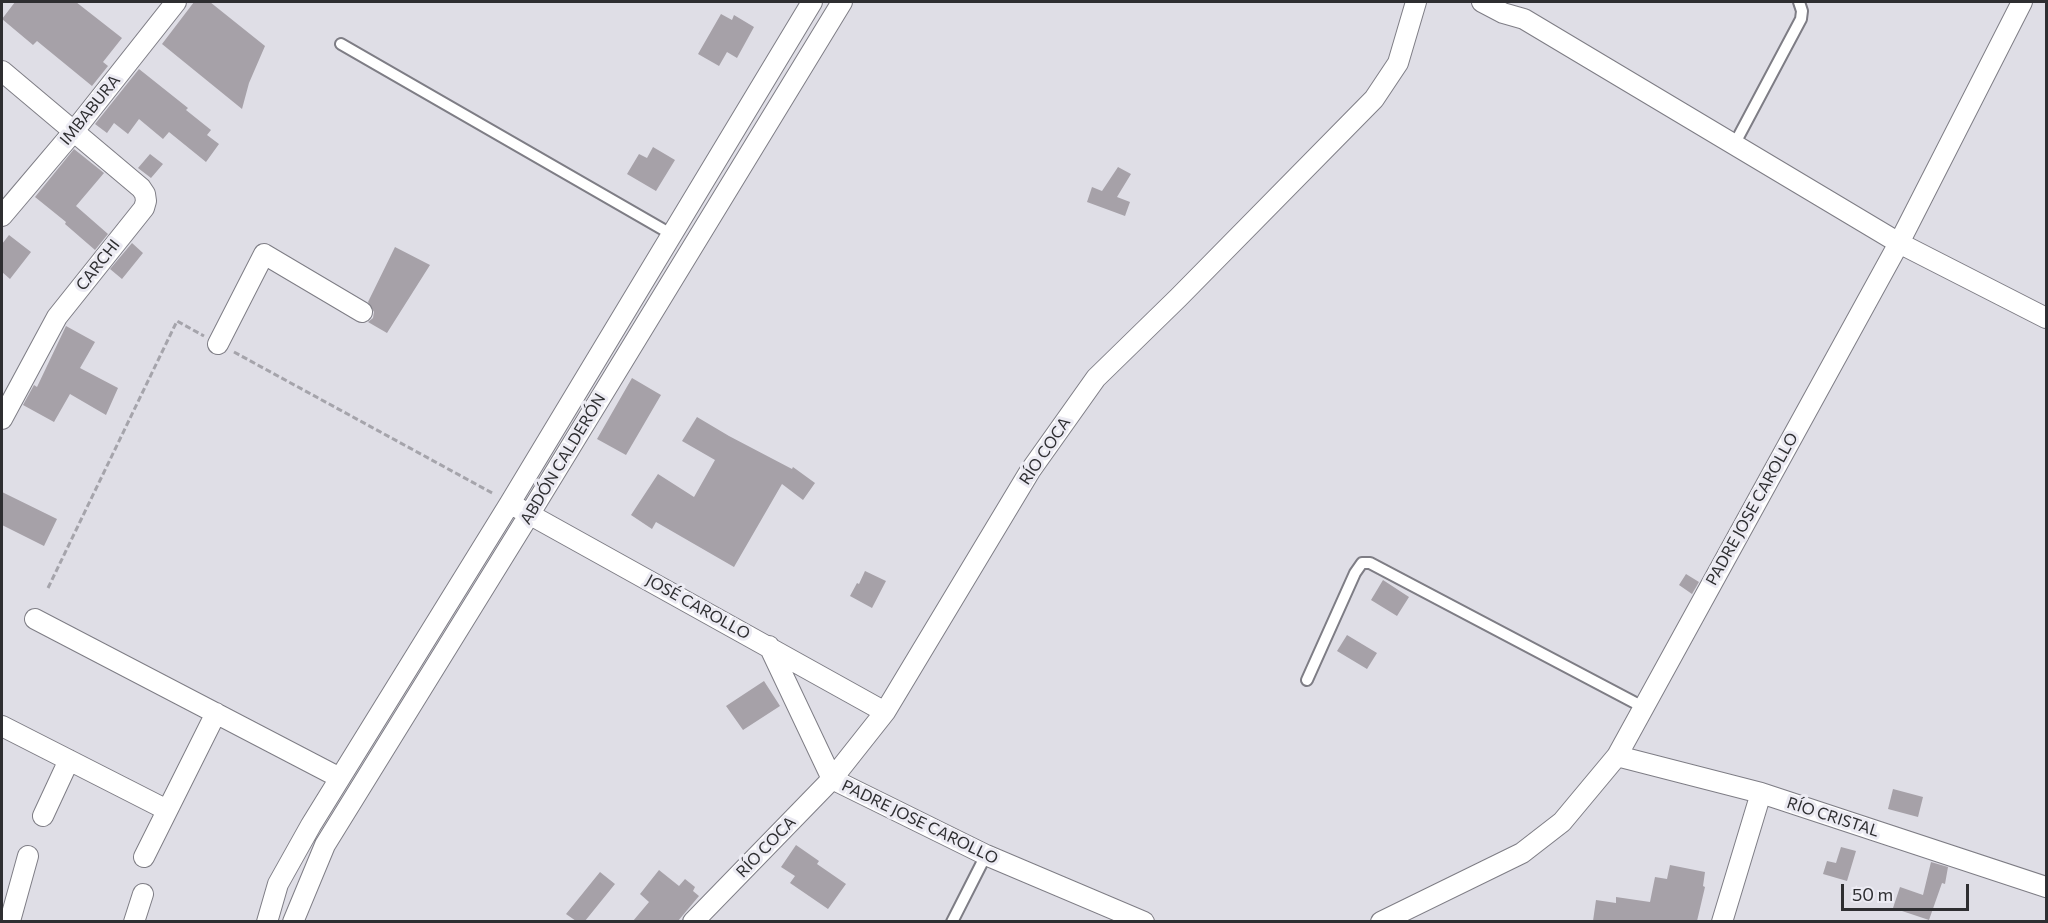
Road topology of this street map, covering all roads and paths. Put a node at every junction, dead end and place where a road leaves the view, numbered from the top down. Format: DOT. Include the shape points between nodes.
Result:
graph roads {
  1 [pos="176,2"];
  2 [pos="812,2"];
  3 [pos="842,2"];
  4 [pos="1416,2"];
  5 [pos="1482,2"];
  6 [pos="1799,2"];
  7 [pos="2022,2"];
  8 [pos="341,44"];
  9 [pos="2,71"];
  10 [pos="74,131"];
  11 [pos="1734,145"];
  12 [pos="2,216"];
  13 [pos="670,234"];
  14 [pos="1899,243"];
  15 [pos="362,312"];
  16 [pos="2046,318"];
  17 [pos="218,344"];
  18 [pos="2,419"];
  19 [pos="510,503"];
  20 [pos="529,515"];
  21 [pos="48,588"];
  22 [pos="35,619"];
  23 [pos="769,646"];
  24 [pos="1307,680"];
  25 [pos="1643,707"];
  26 [pos="885,711"];
  27 [pos="216,713"];
  28 [pos="2,726"];
  29 [pos="1617,756"];
  30 [pos="69,760"];
  31 [pos="340,778"];
  32 [pos="832,779"];
  33 [pos="1761,793"];
  34 [pos="167,810"];
  35 [pos="43,816"];
  36 [pos="986,855"];
  37 [pos="28,856"];
  38 [pos="144,857"];
  39 [pos="2046,887"];
  40 [pos="143,894"];
  41 [pos="8,920"];
  42 [pos="134,921"];
  43 [pos="267,921"];
  44 [pos="293,921"];
  45 [pos="693,921"];
  46 [pos="952,921"];
  47 [pos="1144,921"];
  48 [pos="1381,921"];
  49 [pos="1722,921"];
  1 -- 10 [label="street, IMBABURA"];
  2 -- 13 [label="street, ABDÓN CALDERÓN"];
  3 -- 20 [label="street, ABDÓN CALDERÓN"];
  4 -- 26 [label="street, RÍO COCA" via="1398,63 1374,99 1096,378 1030,471"];
  5 -- 11 [label="street" via="1524,19"];
  6 -- 11 [label="lane" via="1801,19"];
  7 -- 14 [label="street, PADRE JOSE CAROLLO"];
  8 -- 13 [label="lane"];
  9 -- 10 [label="street"];
  10 -- 12 [label="street, IMBABURA"];
  10 -- 18 [label="street, CARCHI" via="141,188 146,201 57,318"];
  11 -- 14 [label="street"];
  13 -- 19 [label="street, ABDÓN CALDERÓN"];
  14 -- 16 [label="street"];
  14 -- 25 [label="street, PADRE JOSE CAROLLO"];
  15 -- 17 [label="street" via="264,254"];
  17 -- 19 [label="path"];
  17 -- 21 [label="path" via="177,321"];
  19 -- 20 [label="street, JOSÉ CAROLLO"];
  19 -- 31 [label="street, ABDÓN CALDERÓN"];
  20 -- 23 [label="street, JOSÉ CAROLLO"];
  20 -- 44 [label="street, ABDÓN CALDERÓN" via="325,845"];
  22 -- 27 [label="street"];
  23 -- 26 [label="street, JOSÉ CAROLLO"];
  23 -- 32 [label="street, PADRE JOSE CAROLLO"];
  24 -- 25 [label="lane" via="1362,562"];
  25 -- 29 [label="street, PADRE JOSE CAROLLO"];
  26 -- 32 [label="street, RÍO COCA"];
  27 -- 31 [label="street"];
  27 -- 34 [label="street"];
  28 -- 30 [label="street"];
  29 -- 33 [label="street, RÍO CRISTAL"];
  29 -- 48 [label="street, PADRE JOSE CAROLLO" via="1562,822 1522,853"];
  30 -- 34 [label="street"];
  30 -- 35 [label="street"];
  31 -- 43 [label="street, ABDÓN CALDERÓN" via="278,884"];
  32 -- 36 [label="street, PADRE JOSE CAROLLO"];
  32 -- 45 [label="street, RÍO COCA"];
  33 -- 39 [label="street, RÍO CRISTAL"];
  33 -- 49 [label="street"];
  34 -- 38 [label="street"];
  36 -- 46 [label="lane"];
  36 -- 47 [label="street, PADRE JOSE CAROLLO"];
  37 -- 41 [label="street"];
  40 -- 42 [label="street"];
}
